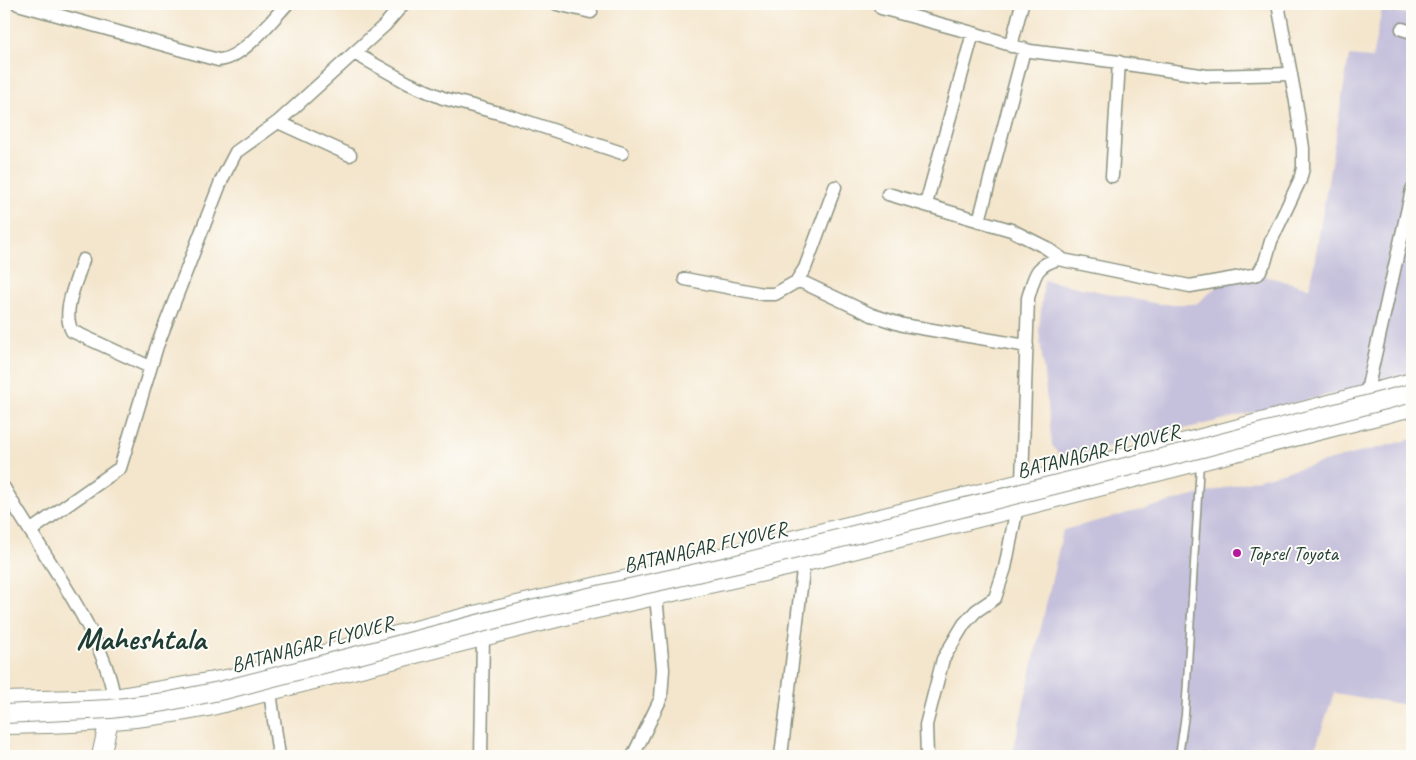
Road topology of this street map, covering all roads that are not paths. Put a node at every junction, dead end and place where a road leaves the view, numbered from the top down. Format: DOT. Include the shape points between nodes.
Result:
graph roads {
  1 [pos="18,4"];
  2 [pos="287,4"];
  3 [pos="404,4"];
  4 [pos="557,4"];
  5 [pos="1022,4"];
  6 [pos="1278,4"];
  7 [pos="876,5"];
  8 [pos="592,12"];
  9 [pos="973,33"];
  10 [pos="1011,46"];
  11 [pos="1024,50"];
  12 [pos="354,53"];
  13 [pos="1120,63"];
  14 [pos="1291,74"];
  15 [pos="278,122"];
  16 [pos="622,154"];
  17 [pos="350,155"];
  18 [pos="1112,176"];
  19 [pos="835,187"];
  20 [pos="1412,190"];
  21 [pos="888,194"];
  22 [pos="926,204"];
  23 [pos="979,221"];
  24 [pos="84,260"];
  25 [pos="1062,260"];
  26 [pos="685,279"];
  27 [pos="796,282"];
  28 [pos="1027,346"];
  29 [pos="150,367"];
  30 [pos="1412,382"];
  31 [pos="1412,393"];
  32 [pos="1366,395"];
  33 [pos="1412,407"];
  34 [pos="1200,461"];
  35 [pos="1022,482"];
  36 [pos="4,488"];
  37 [pos="1018,508"];
  38 [pos="30,531"];
  39 [pos="804,562"];
  40 [pos="656,596"];
  41 [pos="483,637"];
  42 [pos="270,692"];
  43 [pos="114,698"];
  44 [pos="4,701"];
  45 [pos="4,714"];
  46 [pos="109,722"];
  47 [pos="4,725"];
  48 [pos="1179,755"];
  49 [pos="102,756"];
  50 [pos="279,756"];
  51 [pos="481,756"];
  52 [pos="633,756"];
  53 [pos="781,756"];
  54 [pos="927,756"];
  55 [pos="1207,756"];
  1 -- 2 [label="street" via="218,60 226,60 249,43"];
  3 -- 12 [label="street"];
  4 -- 8 [label="street"];
  5 -- 10 [label="street"];
  6 -- 14 [label="street"];
  7 -- 9 [label="street"];
  9 -- 10 [label="street"];
  9 -- 22 [label="street"];
  10 -- 11 [label="street"];
  11 -- 13 [label="street"];
  11 -- 23 [label="street"];
  12 -- 15 [label="street"];
  12 -- 16 [label="street" via="443,98 510,116"];
  13 -- 14 [label="street" via="1207,76"];
  13 -- 18 [label="street"];
  14 -- 25 [label="street" via="1303,148 1303,168 1258,274 1190,286"];
  15 -- 17 [label="street"];
  15 -- 29 [label="street" via="236,152 229,163"];
  19 -- 27 [label="street" via="805,268"];
  20 -- 32 [label="street"];
  21 -- 22 [label="street"];
  22 -- 23 [label="street"];
  23 -- 25 [label="street" via="1018,233"];
  24 -- 29 [label="street" via="69,307 67,322 72,331"];
  25 -- 28 [label="street" via="1046,262 1037,270 1028,298"];
  26 -- 27 [label="street" via="763,294 775,294"];
  27 -- 28 [label="street" via="903,325"];
  28 -- 35 [label="street"];
  29 -- 38 [label="street" via="120,468"];
  30 -- 32 [label="street"];
  31 -- 45 [label="street, BATANAGAR FLYOVER, bridge" via="747,561 535,609 224,690 110,710"];
  32 -- 35 [label="street"];
  33 -- 34 [label="street"];
  34 -- 37 [label="street"];
  34 -- 48 [label="lane" via="1185,714"];
  35 -- 37 [label="street"];
  35 -- 43 [label="street" via="478,614 231,678"];
  36 -- 38 [label="street"];
  37 -- 39 [label="street"];
  37 -- 54 [label="street" via="995,598 964,624 943,659 926,726"];
  38 -- 43 [label="street" via="92,637 106,667"];
  39 -- 40 [label="street"];
  39 -- 53 [label="street"];
  40 -- 41 [label="street"];
  40 -- 52 [label="street" via="663,669 661,698"];
  41 -- 42 [label="street"];
  41 -- 51 [label="street"];
  42 -- 46 [label="street" via="155,718"];
  42 -- 50 [label="street"];
  43 -- 44 [label="street"];
  43 -- 46 [label="street"];
  46 -- 47 [label="street"];
  46 -- 49 [label="street"];
  48 -- 55 [label="lane"];
}
